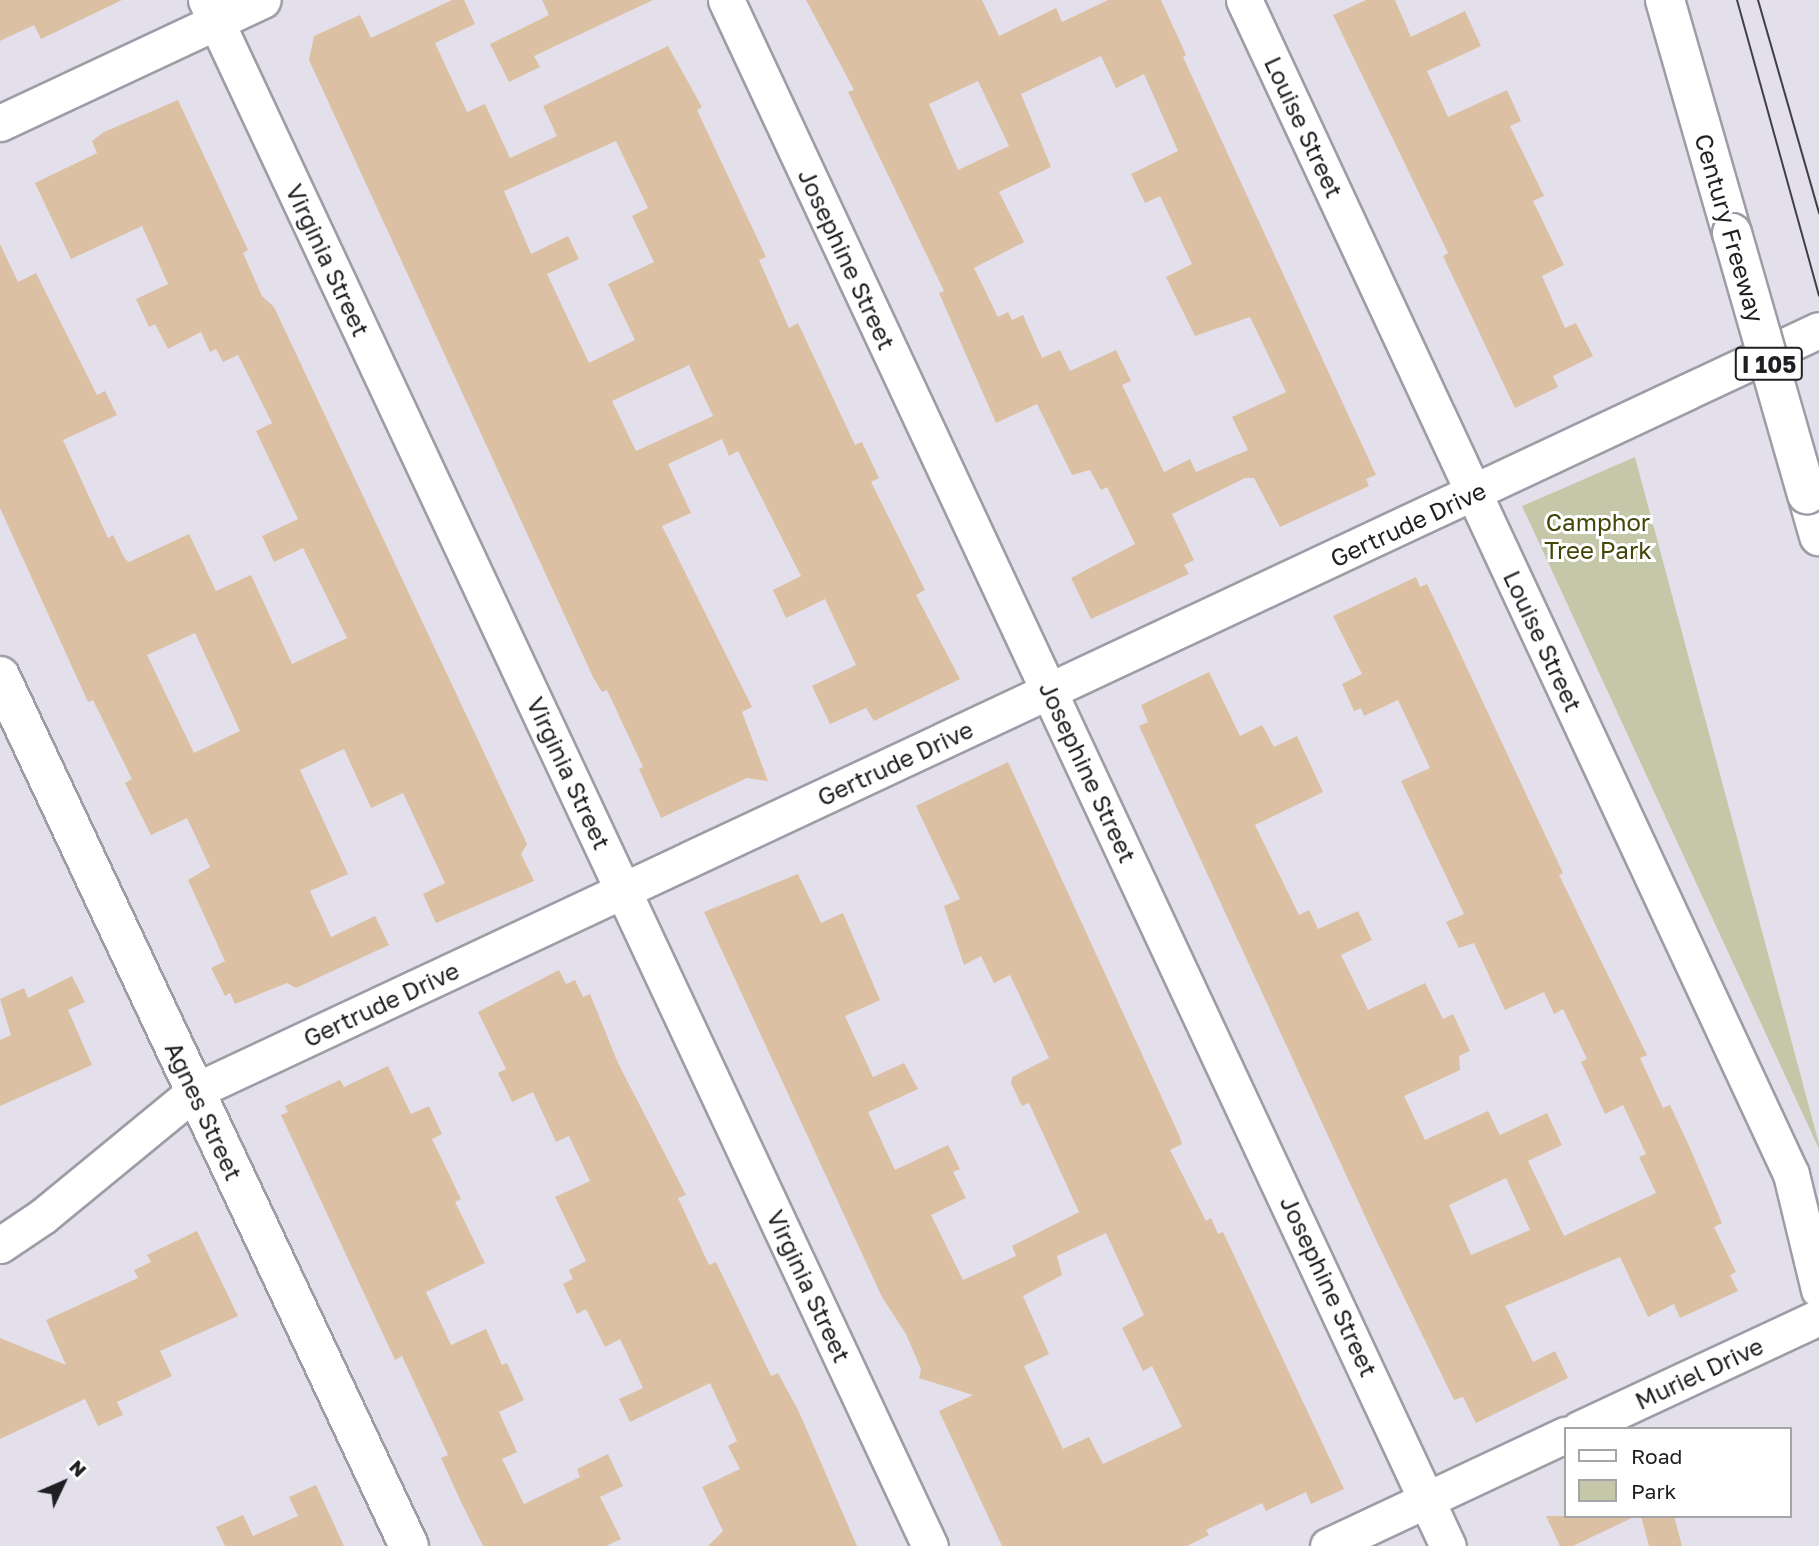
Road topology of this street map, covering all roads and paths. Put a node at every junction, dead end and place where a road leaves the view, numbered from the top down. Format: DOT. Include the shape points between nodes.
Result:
graph roads {
  1 [pos="263,0"];
  2 [pos="726,0"];
  3 [pos="1244,0"];
  4 [pos="1665,0"];
  5 [pos="211,11"];
  6 [pos="0,123"];
  7 [pos="1819,330"];
  8 [pos="1474,494"];
  9 [pos="1819,536"];
  10 [pos="0,676"];
  11 [pos="1050,690"];
  12 [pos="625,890"];
  13 [pos="195,1091"];
  14 [pos="0,1245"];
  15 [pos="1819,1290"];
  16 [pos="1819,1317"];
  17 [pos="1583,1427"];
  18 [pos="1563,1436"];
  19 [pos="1429,1499"];
  20 [pos="409,1546"];
  21 [pos="930,1546"];
  22 [pos="1328,1546"];
  23 [pos="1448,1546"];
  1 -- 5 [label="street"];
  2 -- 11 [label="street, Josephine Street"];
  3 -- 8 [label="street, Louise Street"];
  4 -- 9 [label="main road, Century Freeway / I 105, bridge"];
  5 -- 6 [label="street"];
  5 -- 12 [label="street, Virginia Street"];
  7 -- 8 [label="street, Gertrude Drive"];
  8 -- 11 [label="street, Gertrude Drive"];
  8 -- 15 [label="street, Louise Street" via="1791,1174"];
  10 -- 13 [label="main road, Agnes Street"];
  11 -- 12 [label="street, Gertrude Drive"];
  11 -- 19 [label="street, Josephine Street"];
  12 -- 13 [label="street, Gertrude Drive"];
  12 -- 21 [label="street, Virginia Street"];
  13 -- 14 [label="street, Gertrude Drive" via="43,1216"];
  13 -- 20 [label="main road, Agnes Street"];
  16 -- 17 [label="street, Muriel Drive"];
  18 -- 19 [label="street"];
  19 -- 22 [label="street"];
  19 -- 23 [label="street, Josephine Street"];
}
